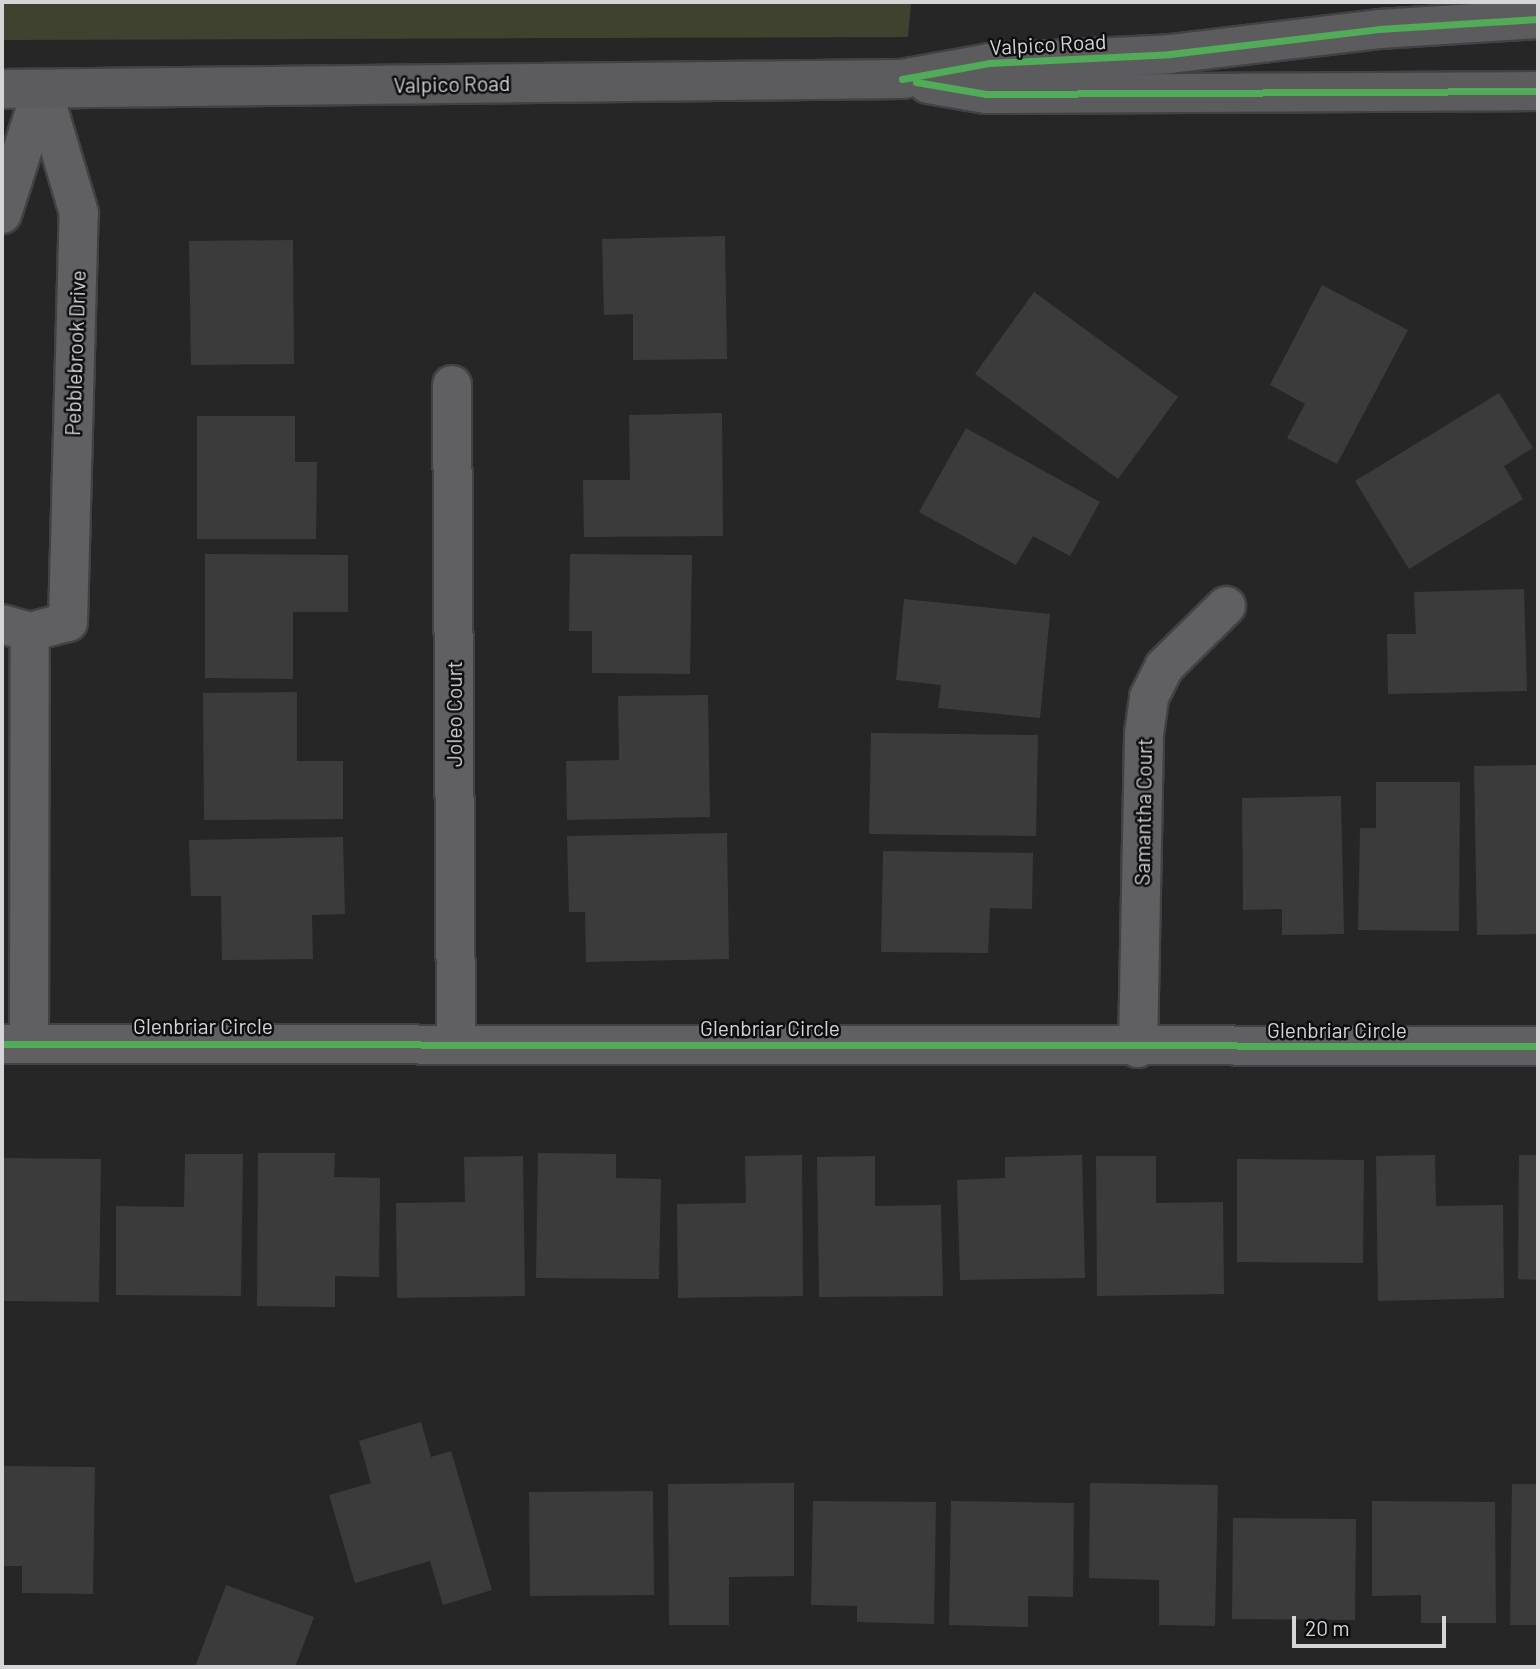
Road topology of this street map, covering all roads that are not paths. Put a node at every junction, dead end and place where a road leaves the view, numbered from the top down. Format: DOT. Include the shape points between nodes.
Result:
graph roads {
  1 [pos="1538,19"];
  2 [pos="902,79"];
  3 [pos="2,89"];
  4 [pos="42,89"];
  5 [pos="1538,91"];
  6 [pos="2,214"];
  7 [pos="452,385"];
  8 [pos="1226,606"];
  9 [pos="16,628"];
  10 [pos="15,1044"];
  11 [pos="456,1044"];
  12 [pos="1538,1046"];
  13 [pos="1139,1048"];
  1 -- 2 [label="main road, Valpico Road" via="1379,29 1170,54 989,63"];
  2 -- 4 [label="main road, Valpico Road"];
  2 -- 5 [label="main road, Valpico Road" via="986,94"];
  3 -- 4 [label="main road, Valpico Road"];
  4 -- 6 [label="street"];
  4 -- 9 [label="street, Pebblebrook Drive" via="79,213 68,622"];
  7 -- 11 [label="street, Joleo Court"];
  8 -- 13 [label="street, Samantha Court" via="1164,667 1149,697 1144,734"];
  9 -- 10 [label="street"];
  10 -- 11 [label="street, Glenbriar Circle"];
  11 -- 13 [label="street, Glenbriar Circle"];
  12 -- 13 [label="street, Glenbriar Circle"];
}
